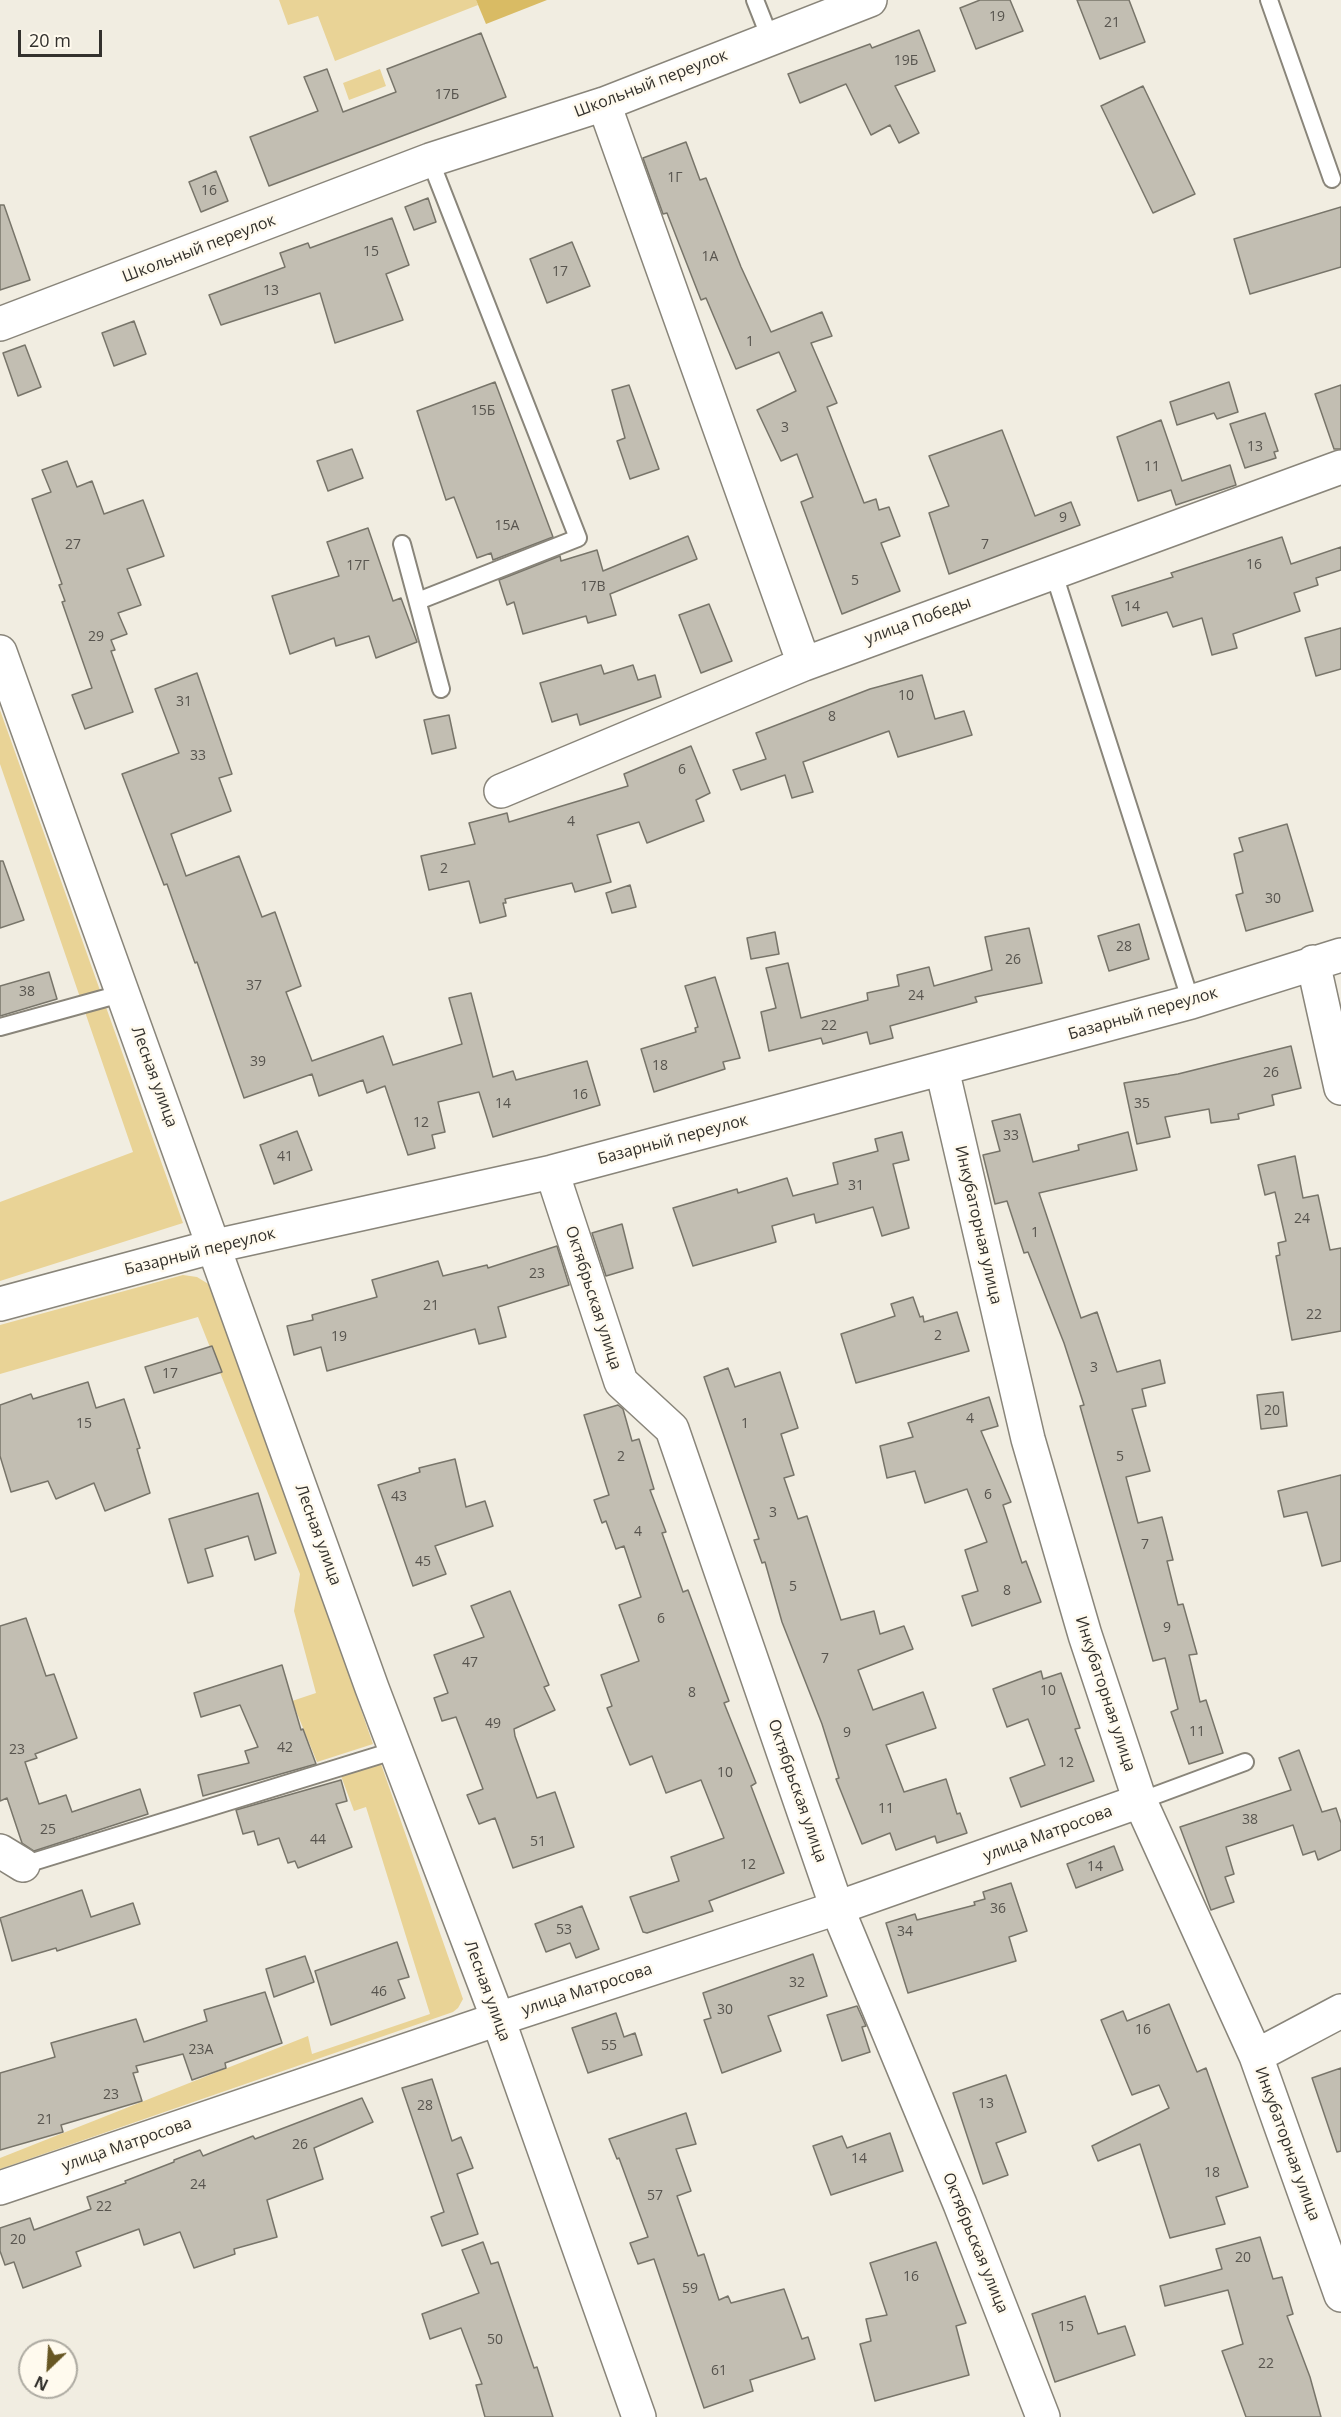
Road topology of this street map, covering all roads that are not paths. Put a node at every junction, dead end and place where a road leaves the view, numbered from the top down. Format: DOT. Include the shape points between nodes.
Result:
graph roads {
  1 [pos="755,0"];
  2 [pos="870,0"];
  3 [pos="1269,0"];
  4 [pos="770,38"];
  5 [pos="604,104"];
  6 [pos="430,160"];
  7 [pos="1332,179"];
  8 [pos="0,324"];
  9 [pos="1341,467"];
  10 [pos="402,544"];
  11 [pos="1053,571"];
  12 [pos="418,601"];
  13 [pos="0,652"];
  14 [pos="804,664"];
  15 [pos="441,689"];
  16 [pos="501,791"];
  17 [pos="1327,958"];
  18 [pos="124,993"];
  19 [pos="1191,1002"];
  20 [pos="0,1028"];
  21 [pos="942,1069"];
  22 [pos="1341,1088"];
  23 [pos="552,1172"];
  24 [pos="215,1246"];
  25 [pos="0,1304"];
  26 [pos="396,1750"];
  27 [pos="1245,1762"];
  28 [pos="1140,1801"];
  29 [pos="11,1858"];
  30 [pos="837,1908"];
  31 [pos="1341,2011"];
  32 [pos="498,2019"];
  33 [pos="1256,2056"];
  34 [pos="0,2188"];
  35 [pos="1341,2295"];
  36 [pos="639,2417"];
  37 [pos="1042,2417"];
  1 -- 4 [label="lane"];
  2 -- 4 [label="street, Школьный переулок"];
  3 -- 7 [label="lane"];
  4 -- 5 [label="street, Школьный переулок"];
  5 -- 6 [label="street, Школьный переулок"];
  5 -- 14 [label="street"];
  6 -- 8 [label="street, Школьный переулок"];
  6 -- 12 [label="lane" via="578,538"];
  9 -- 11 [label="street, улица Победы"];
  10 -- 12 [label="lane"];
  11 -- 14 [label="street, улица Победы"];
  11 -- 19 [label="lane"];
  12 -- 15 [label="lane"];
  13 -- 18 [label="street, Лесная улица"];
  14 -- 16 [label="street, улица Победы"];
  17 -- 19 [label="street, Базарный переулок"];
  17 -- 22 [label="street"];
  18 -- 20 [label="lane"];
  18 -- 24 [label="street, Лесная улица"];
  19 -- 21 [label="street, Базарный переулок"];
  21 -- 23 [label="street, Базарный переулок"];
  21 -- 28 [label="street, Инкубаторная улица" via="1028,1439 1085,1635"];
  23 -- 24 [label="street, Базарный переулок"];
  23 -- 30 [label="street, Октябрьская улица" via="621,1382 672,1429"];
  24 -- 25 [label="street, Базарный переулок"];
  24 -- 26 [label="street, Лесная улица"];
  26 -- 29 [label="lane"];
  26 -- 32 [label="street, Лесная улица"];
  27 -- 28 [label="lane"];
  28 -- 30 [label="street, улица Матросова"];
  28 -- 33 [label="street, Инкубаторная улица"];
  30 -- 32 [label="street, улица Матросова"];
  30 -- 37 [label="street, Октябрьская улица" via="960,2204"];
  31 -- 33 [label="street"];
  32 -- 34 [label="street, улица Матросова"];
  32 -- 36 [label="street, Лесная улица"];
  33 -- 35 [label="street, Инкубаторная улица"];
}
